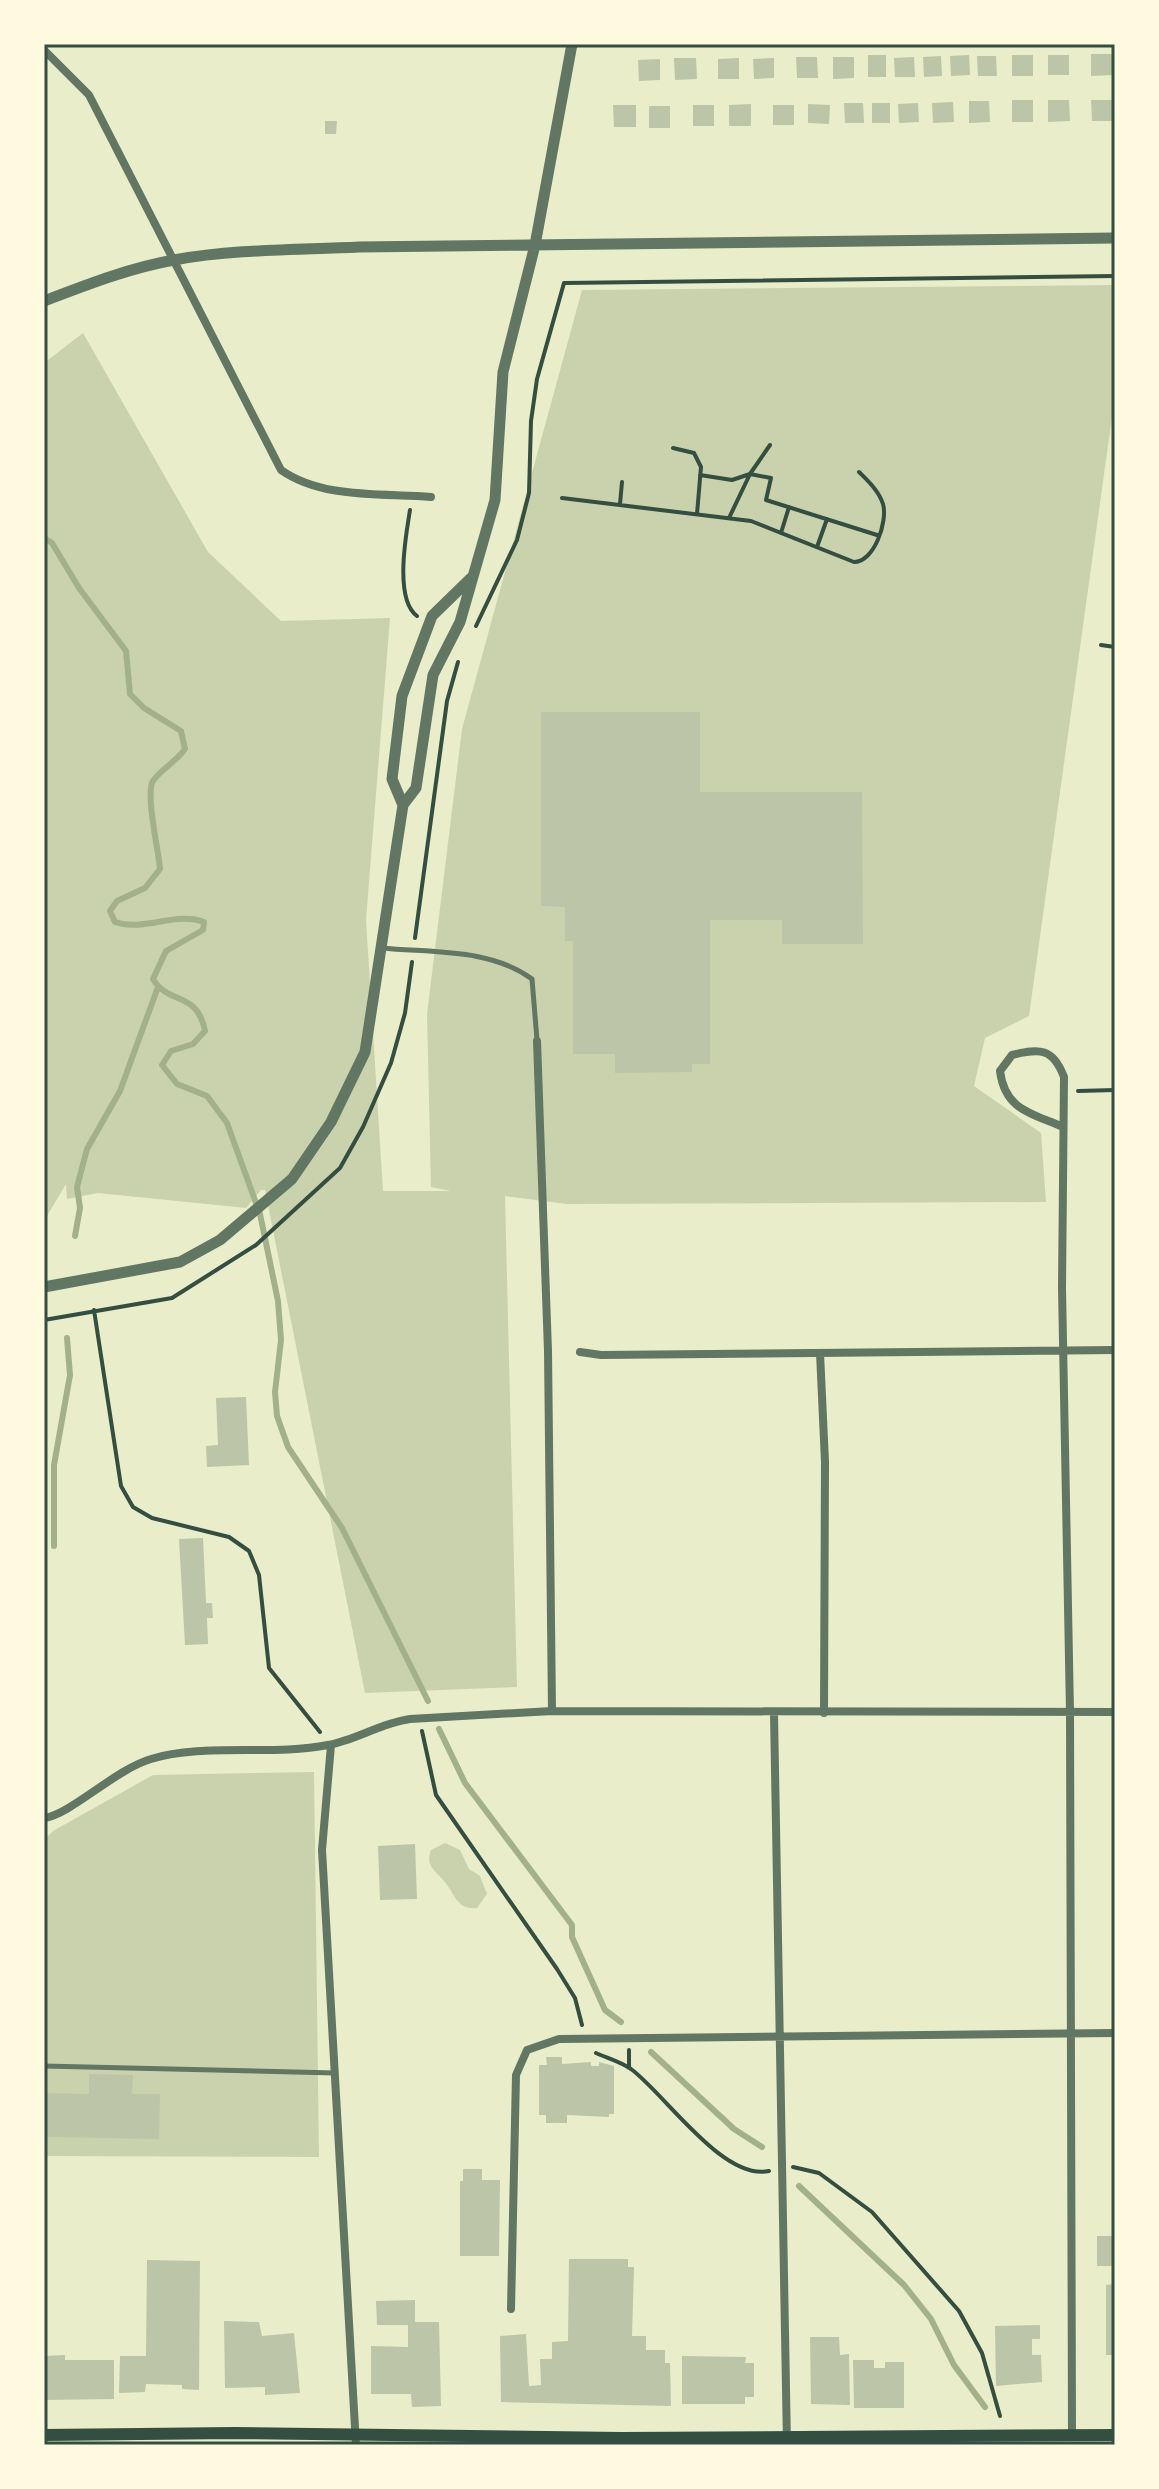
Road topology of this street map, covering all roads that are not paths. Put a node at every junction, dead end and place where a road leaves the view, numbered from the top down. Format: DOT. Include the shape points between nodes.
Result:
graph roads {
  1 [pos="572,44"];
  2 [pos="44,50"];
  3 [pos="1115,238"];
  4 [pos="535,245"];
  5 [pos="174,260"];
  6 [pos="44,301"];
  7 [pos="431,497"];
  8 [pos="472,577"];
  9 [pos="403,805"];
  10 [pos="380,947"];
  11 [pos="537,1041"];
  12 [pos="1063,1127"];
  13 [pos="44,1287"];
  14 [pos="1115,1350"];
  15 [pos="1063,1351"];
  16 [pos="580,1352"];
  17 [pos="820,1353"];
  18 [pos="552,1711"];
  19 [pos="1070,1712"];
  20 [pos="1115,1712"];
  21 [pos="774,1713"];
  22 [pos="824,1713"];
  23 [pos="331,1745"];
  24 [pos="44,1818"];
  25 [pos="1068,2033"];
  26 [pos="1115,2033"];
  27 [pos="779,2035"];
  28 [pos="44,2066"];
  29 [pos="336,2073"];
  30 [pos="511,2309"];
  31 [pos="1072,2434"];
  32 [pos="44,2435"];
  33 [pos="1115,2435"];
  34 [pos="974,2439"];
  35 [pos="356,2440"];
  36 [pos="787,2440"];
  1 -- 4 [label="street"];
  2 -- 5 [label="street" via="89,95"];
  3 -- 4 [label="street"];
  4 -- 5 [label="street" via="359,247"];
  4 -- 8 [label="street" via="503,372 495,500"];
  5 -- 6 [label="street" via="106,277"];
  5 -- 7 [label="street" via="281,470 318,488"];
  8 -- 9 [label="street" via="433,675 416,788"];
  8 -- 9 [label="street" via="430,623 402,696 392,779"];
  9 -- 10 [label="street"];
  10 -- 11 [label="lane" via="494,959 532,979"];
  10 -- 13 [label="street" via="365,1052 331,1122 292,1179 220,1240 180,1262"];
  11 -- 18 [label="street" via="548,1351"];
  12 -- 12 [label="street" via="1013,1103 1003,1090 1000,1071 1012,1055 1046,1052 1057,1059 1064,1077"];
  12 -- 15 [label="street"];
  14 -- 15 [label="street"];
  15 -- 17 [label="street"];
  15 -- 19 [label="street"];
  16 -- 17 [label="street"];
  17 -- 22 [label="street"];
  18 -- 21 [label="street"];
  18 -- 23 [label="street" via="390,1722"];
  19 -- 20 [label="street"];
  19 -- 22 [label="street"];
  19 -- 25 [label="street"];
  21 -- 22 [label="street"];
  21 -- 27 [label="street"];
  23 -- 24 [label="street" via="154,1757 126,1767"];
  23 -- 29 [label="street" via="322,1850"];
  25 -- 26 [label="street"];
  25 -- 27 [label="street"];
  25 -- 31 [label="street"];
  27 -- 30 [label="street" via="564,2039 527,2050 516,2075"];
  27 -- 36 [label="street"];
  28 -- 29 [label="lane"];
  29 -- 35 [label="street"];
  31 -- 33 [label="main road"];
  31 -- 34 [label="main road"];
  32 -- 35 [label="main road" via="235,2433"];
  34 -- 36 [label="main road"];
  35 -- 36 [label="main road"];
}
